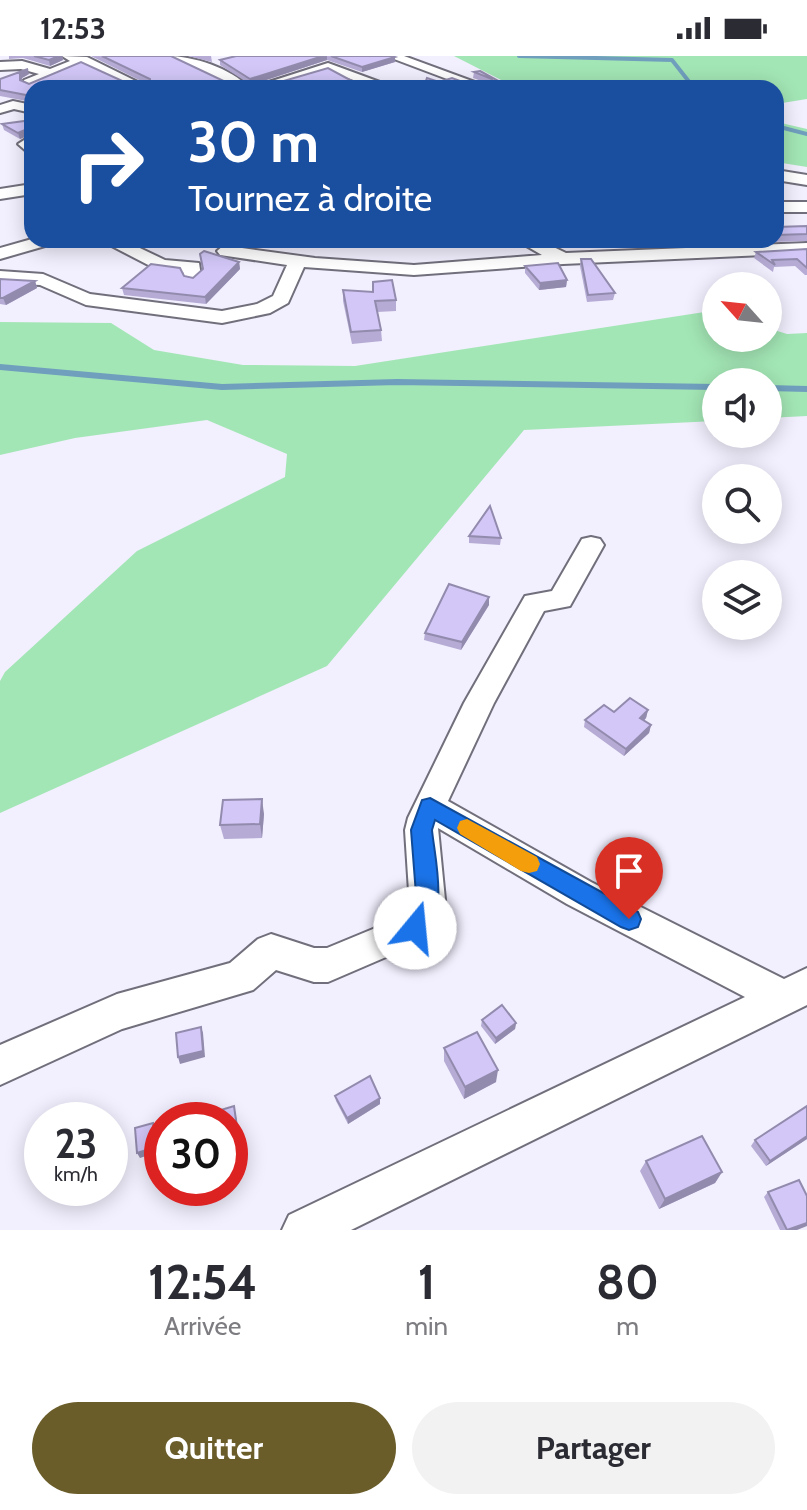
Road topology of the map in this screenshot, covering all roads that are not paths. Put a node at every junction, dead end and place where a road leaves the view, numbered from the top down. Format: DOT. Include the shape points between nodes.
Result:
graph roads {
  1 [pos="68,56"];
  2 [pos="173,56"];
  3 [pos="392,56"];
  4 [pos="83,60"];
  5 [pos="0,66"];
  6 [pos="49,73"];
  7 [pos="35,80"];
  8 [pos="122,80"];
  9 [pos="226,80"];
  10 [pos="285,80"];
  11 [pos="367,80"];
  12 [pos="461,80"];
  13 [pos="24,107"];
  14 [pos="0,109"];
  15 [pos="784,176"];
  16 [pos="807,180"];
  17 [pos="24,190"];
  18 [pos="0,194"];
  19 [pos="784,207"];
  20 [pos="807,207"];
  21 [pos="24,247"];
  22 [pos="126,248"];
  23 [pos="230,248"];
  24 [pos="541,248"];
  25 [pos="807,248"];
  26 [pos="0,254"];
  27 [pos="563,259"];
  28 [pos="298,260"];
  29 [pos="192,276"];
  30 [pos="0,277"];
  31 [pos="591,545"];
  32 [pos="430,807"];
  33 [pos="794,992"];
  34 [pos="0,1065"];
  35 [pos="304,1230"];
  1 -- 4 [label="street"];
  2 -- 9 [label="street" via="214,69"];
  3 -- 12 [label="street"];
  4 -- 6 [label="street"];
  4 -- 8 [label="street"];
  5 -- 6 [label="street" via="22,65"];
  6 -- 7 [label="street"];
  10 -- 11 [label="street" via="332,67"];
  13 -- 14 [label="street"];
  15 -- 16 [label="street"];
  17 -- 18 [label="street"];
  19 -- 20 [label="street"];
  21 -- 26 [label="street"];
  22 -- 29 [label="street" via="162,265 193,267"];
  23 -- 28 [label="street" via="226,251"];
  24 -- 27 [label="street"];
  25 -- 27 [label="street"];
  27 -- 28 [label="street" via="414,270"];
  28 -- 30 [label="street" via="281,299 263,309 222,317 86,299 43,280"];
  31 -- 32 [label="street" via="561,599 535,603 479,703"];
  32 -- 33 [label="street" via="579,893"];
  32 -- 34 [label="street" via="421,830 428,910 415,928 328,965 271,951 240,978 117,1012"];
  33 -- 35 [label="street"];
}
